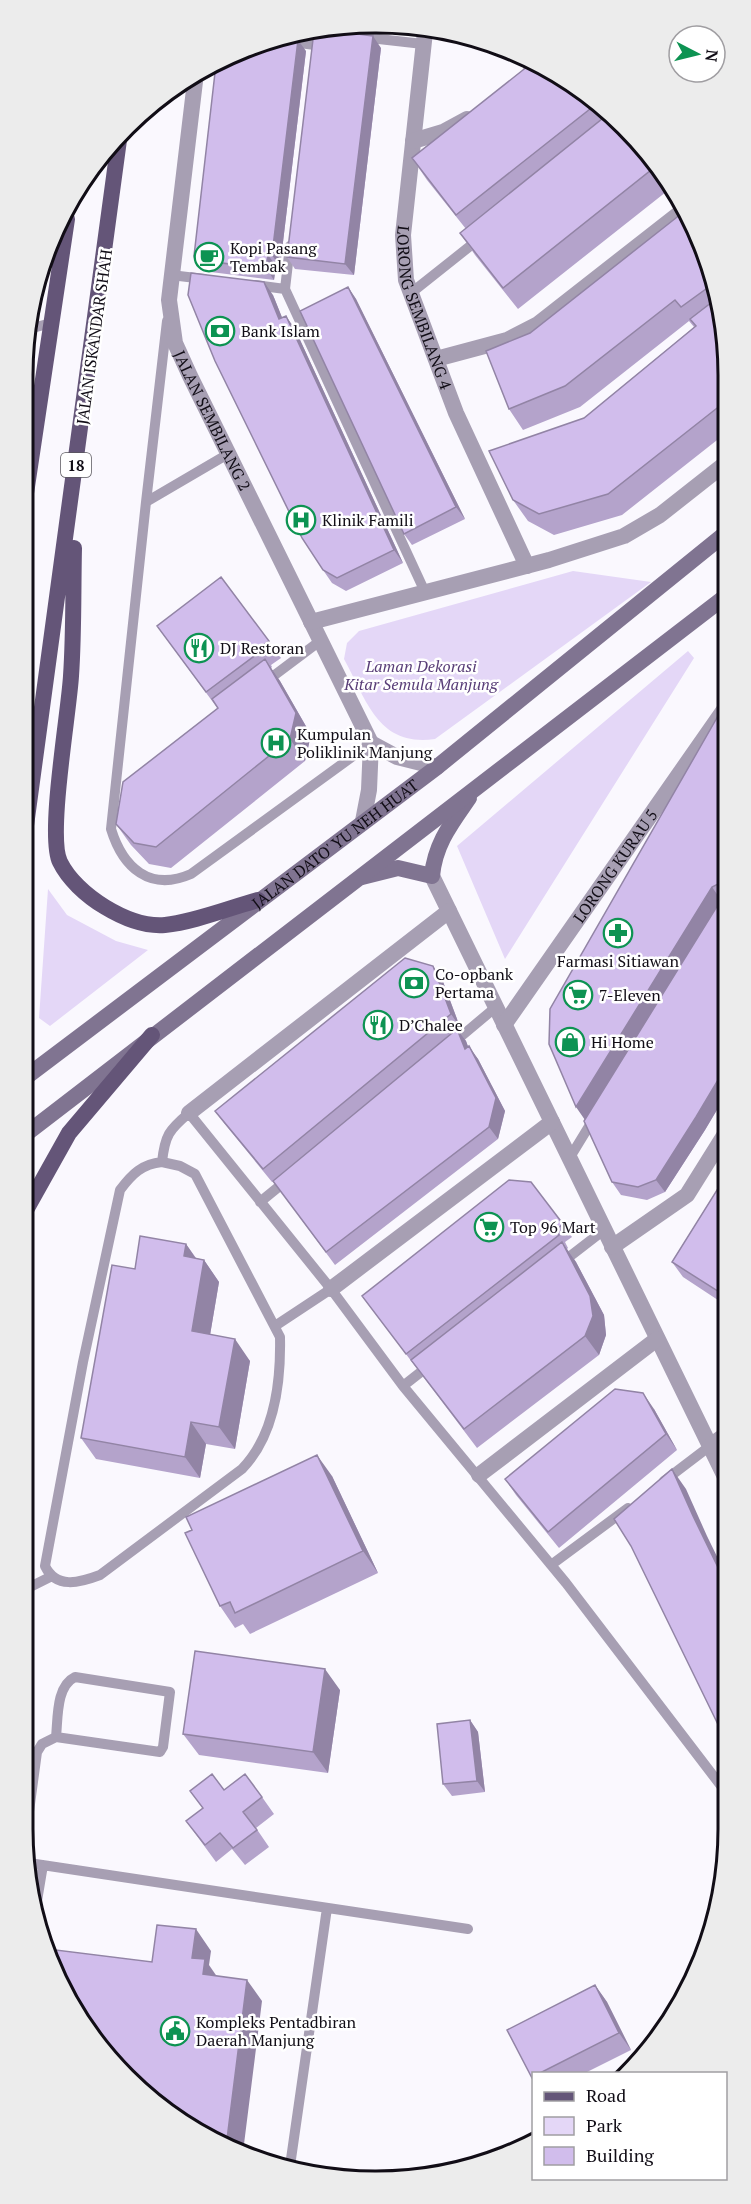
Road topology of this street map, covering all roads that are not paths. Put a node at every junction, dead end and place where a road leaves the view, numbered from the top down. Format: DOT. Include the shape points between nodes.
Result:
graph roads {
  1 [pos="352,36"];
  2 [pos="424,38"];
  3 [pos="315,39"];
  4 [pos="297,43"];
  5 [pos="315,45"];
  6 [pos="313,57"];
  7 [pos="528,69"];
  8 [pos="512,83"];
  9 [pos="195,85"];
  10 [pos="481,109"];
  11 [pos="413,141"];
  12 [pos="118,150"];
  13 [pos="678,215"];
  14 [pos="65,230"];
  15 [pos="292,231"];
  16 [pos="484,235"];
  17 [pos="171,275"];
  18 [pos="218,281"];
  19 [pos="240,283"];
  20 [pos="285,288"];
  21 [pos="411,292"];
  22 [pos="169,300"];
  23 [pos="51,323"];
  24 [pos="37,327"];
  25 [pos="436,359"];
  26 [pos="33,445"];
  27 [pos="228,454"];
  28 [pos="718,469"];
  29 [pos="75,472"];
  30 [pos="146,502"];
  31 [pos="718,539"];
  32 [pos="527,566"];
  33 [pos="425,592"];
  34 [pos="718,602"];
  35 [pos="311,622"];
  36 [pos="320,641"];
  37 [pos="254,691"];
  38 [pos="718,718"];
  39 [pos="371,743"];
  40 [pos="437,767"];
  41 [pos="33,776"];
  42 [pos="478,785"];
  43 [pos="363,821"];
  44 [pos="432,876"];
  45 [pos="354,879"];
  46 [pos="258,900"];
  47 [pos="449,911"];
  48 [pos="496,1008"];
  49 [pos="504,1025"];
  50 [pos="152,1035"];
  51 [pos="447,1048"];
  52 [pos="33,1072"];
  53 [pos="600,1110"];
  54 [pos="189,1113"];
  55 [pos="552,1122"];
  56 [pos="33,1128"];
  57 [pos="718,1145"];
  58 [pos="569,1159"];
  59 [pos="162,1162"];
  60 [pos="296,1173"];
  61 [pos="33,1197"];
  62 [pos="260,1202"];
  63 [pos="604,1230"];
  64 [pos="612,1246"];
  65 [pos="549,1272"];
  66 [pos="331,1289"];
  67 [pos="275,1326"];
  68 [pos="657,1339"];
  69 [pos="440,1357"];
  70 [pos="403,1386"];
  71 [pos="718,1440"];
  72 [pos="710,1446"];
  73 [pos="718,1462"];
  74 [pos="479,1475"];
  75 [pos="654,1488"];
  76 [pos="635,1502"];
  77 [pos="551,1565"];
  78 [pos="50,1576"];
  79 [pos="33,1585"];
  80 [pos="56,1737"];
  81 [pos="33,1782"];
  82 [pos="718,1782"];
  83 [pos="35,1864"];
  84 [pos="42,1865"];
  85 [pos="39,1888"];
  86 [pos="327,1908"];
  87 [pos="468,1929"];
  88 [pos="291,2160"];
  1 -- 2 [label="lane"];
  2 -- 11 [label="street, LORONG SEMBILANG 4"];
  3 -- 5 [label="lane"];
  4 -- 5 [label="lane"];
  5 -- 6 [label="lane"];
  7 -- 8 [label="street"];
  9 -- 17 [label="street, JALAN SEMBILANG 2"];
  10 -- 11 [label="street" via="443,132"];
  11 -- 21 [label="street, LORONG SEMBILANG 4" via="403,235 406,280"];
  12 -- 29 [label="main road, JALAN ISKANDAR SHAH / 18"];
  13 -- 25 [label="street" via="538,324 507,340"];
  14 -- 23 [label="main road"];
  15 -- 20 [label="lane"];
  16 -- 21 [label="lane"];
  17 -- 18 [label="lane"];
  17 -- 22 [label="street, JALAN SEMBILANG 2"];
  19 -- 20 [label="lane"];
  20 -- 33 [label="lane"];
  21 -- 25 [label="street, LORONG SEMBILANG 4"];
  22 -- 27 [label="street, JALAN SEMBILANG 2" via="175,343"];
  22 -- 30 [label="lane"];
  23 -- 24 [label="lane"];
  23 -- 26 [label="main road"];
  25 -- 32 [label="street, LORONG SEMBILANG 4" via="456,413 485,463"];
  27 -- 30 [label="lane"];
  27 -- 35 [label="street, JALAN SEMBILANG 2"];
  28 -- 32 [label="street" via="660,515 624,536"];
  29 -- 41 [label="main road, JALAN ISKANDAR SHAH / 18"];
  29 -- 46 [label="main road" via="71,675 56,828 60,862 104,909 134,921 164,925"];
  30 -- 39 [label="lane" via="121,777 111,829 118,851 132,868 157,880 174,881 191,874"];
  31 -- 40 [label="main road, JALAN DATO' YU NEH HUAT"];
  32 -- 33 [label="street"];
  33 -- 35 [label="street"];
  34 -- 42 [label="main road"];
  35 -- 36 [label="street, JALAN SEMBILANG 2"];
  36 -- 37 [label="lane"];
  36 -- 39 [label="street, JALAN SEMBILANG 2"];
  38 -- 49 [label="street, LORONG KURAU 5"];
  39 -- 40 [label="street" via="397,758"];
  39 -- 43 [label="street, JALAN SEMBILANG 2"];
  40 -- 43 [label="main road, JALAN DATO' YU NEH HUAT"];
  42 -- 44 [label="main road" via="439,842"];
  42 -- 45 [label="main road"];
  43 -- 46 [label="main road, JALAN DATO' YU NEH HUAT"];
  44 -- 45 [label="main road" via="398,868"];
  44 -- 47 [label="street"];
  45 -- 50 [label="main road"];
  46 -- 52 [label="main road, JALAN DATO' YU NEH HUAT"];
  47 -- 48 [label="street"];
  47 -- 54 [label="street"];
  48 -- 49 [label="street"];
  48 -- 51 [label="lane"];
  49 -- 55 [label="street"];
  50 -- 56 [label="main road"];
  50 -- 61 [label="main road" via="69,1133"];
  53 -- 58 [label="lane"];
  54 -- 59 [label="lane" via="171,1127 164,1142"];
  54 -- 62 [label="lane"];
  55 -- 58 [label="street"];
  55 -- 66 [label="street"];
  57 -- 64 [label="street" via="687,1195"];
  58 -- 63 [label="street"];
  59 -- 67 [label="lane" via="195,1173"];
  59 -- 78 [label="lane" via="148,1164 120,1190 45,1566"];
  60 -- 62 [label="lane"];
  62 -- 66 [label="lane"];
  63 -- 64 [label="street"];
  63 -- 65 [label="lane"];
  64 -- 68 [label="street"];
  66 -- 67 [label="lane"];
  66 -- 70 [label="lane"];
  67 -- 78 [label="lane" via="280,1337 281,1362 268,1430 256,1455 100,1575 80,1583"];
  68 -- 72 [label="street"];
  68 -- 74 [label="street"];
  69 -- 70 [label="lane"];
  70 -- 74 [label="lane"];
  71 -- 72 [label="street"];
  72 -- 73 [label="street"];
  72 -- 75 [label="lane"];
  74 -- 77 [label="lane"];
  76 -- 77 [label="lane"];
  77 -- 82 [label="lane"];
  78 -- 79 [label="lane"];
  80 -- 80 [label="lane" via="160,1752 170,1692 75,1677 63,1688"];
  80 -- 81 [label="lane" via="42,1744 37,1752"];
  83 -- 84 [label="lane"];
  84 -- 85 [label="lane"];
  84 -- 86 [label="lane"];
  86 -- 87 [label="lane"];
  86 -- 88 [label="lane"];
}
